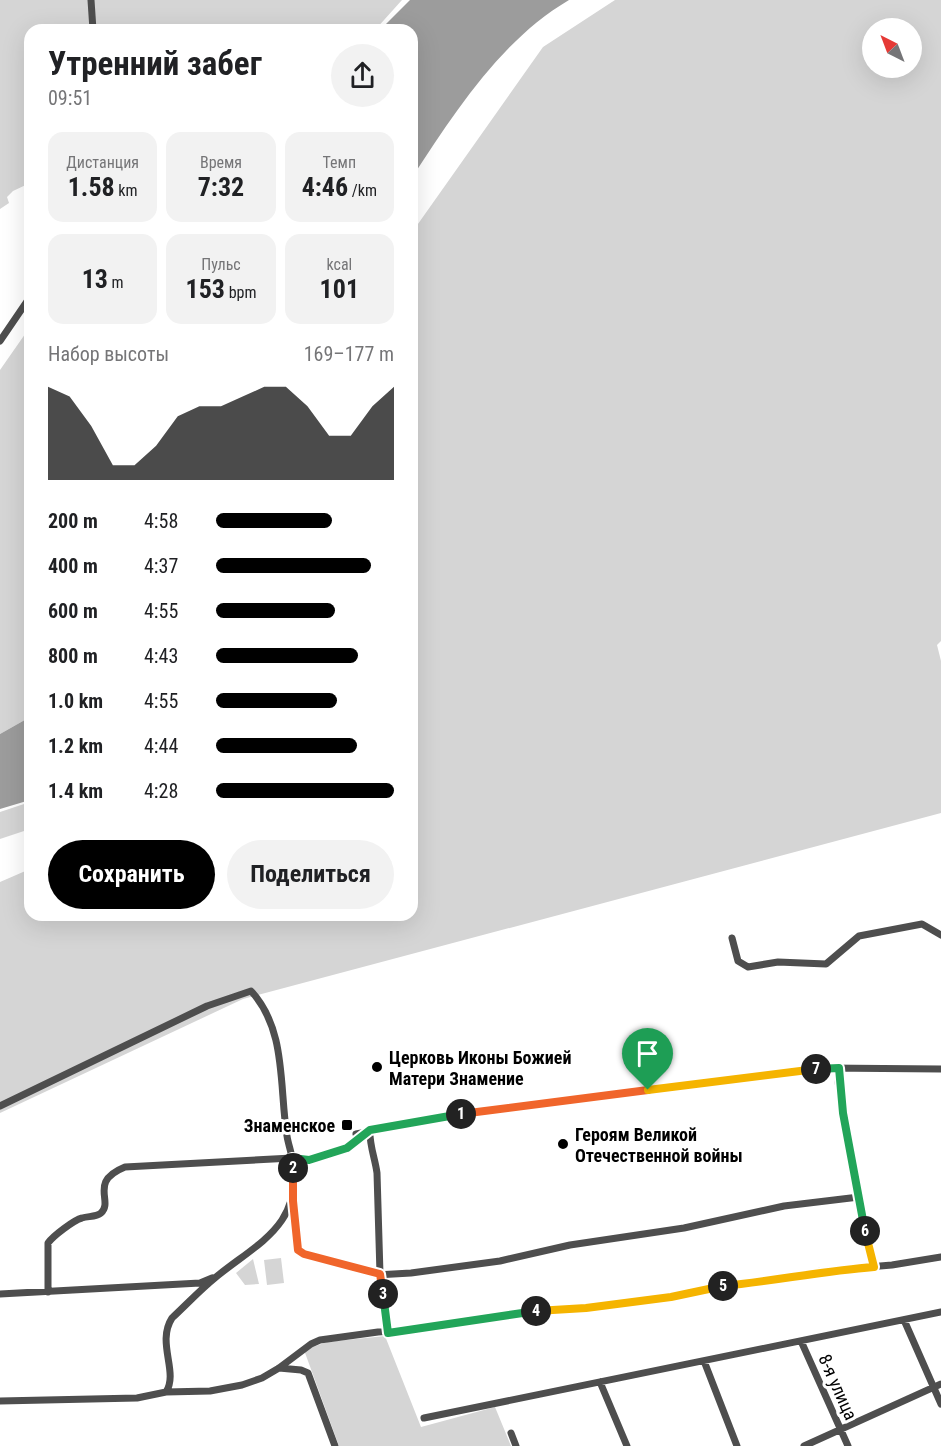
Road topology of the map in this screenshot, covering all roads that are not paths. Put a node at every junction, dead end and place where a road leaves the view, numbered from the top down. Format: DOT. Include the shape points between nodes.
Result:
graph roads {
  1 [pos="91,0"];
  2 [pos="93,24"];
  3 [pos="24,306"];
  4 [pos="0,341"];
  5 [pos="941,935"];
  6 [pos="732,938"];
  7 [pos="839,1068"];
  8 [pos="941,1069"];
  9 [pos="0,1106"];
  10 [pos="370,1130"];
  11 [pos="356,1134"];
  12 [pos="292,1158"];
  13 [pos="859,1197"];
  14 [pos="293,1201"];
  15 [pos="941,1257"];
  16 [pos="874,1267"];
  17 [pos="380,1274"];
  18 [pos="216,1277"];
  19 [pos="48,1292"];
  20 [pos="0,1294"];
  21 [pos="941,1312"];
  22 [pos="904,1320"];
  23 [pos="388,1333"];
  24 [pos="801,1341"];
  25 [pos="704,1361"];
  26 [pos="279,1368"];
  27 [pos="600,1382"];
  28 [pos="937,1385"];
  29 [pos="165,1392"];
  30 [pos="0,1401"];
  31 [pos="941,1404"];
  32 [pos="424,1418"];
  33 [pos="841,1429"];
  34 [pos="511,1434"];
  35 [pos="335,1446"];
  36 [pos="516,1446"];
  37 [pos="627,1446"];
  38 [pos="737,1446"];
  39 [pos="804,1446"];
  40 [pos="848,1446"];
  1 -- 2 [label="street"];
  3 -- 4 [label="street"];
  5 -- 6 [label="street" via="922,924 859,936 826,964 778,962 748,967 738,961"];
  7 -- 8 [label="street"];
  7 -- 10 [label="street" via="471,1112"];
  7 -- 13 [label="street"];
  9 -- 12 [label="street" via="207,1006 251,991 261,1002 277,1041"];
  10 -- 11 [label="street"];
  10 -- 12 [label="street" via="347,1148 309,1160"];
  10 -- 17 [label="street" via="375,1158"];
  12 -- 14 [label="street"];
  12 -- 19 [label="street" via="125,1167 115,1171 103,1186 103,1211 76,1221 48,1243"];
  13 -- 16 [label="street"];
  13 -- 17 [label="street" via="784,1206 500,1261"];
  14 -- 17 [label="street" via="296,1245 300,1252"];
  14 -- 18 [label="street" via="261,1245"];
  15 -- 16 [label="street"];
  16 -- 23 [label="street" via="821,1271 671,1297 536,1311"];
  17 -- 23 [label="street"];
  18 -- 19 [label="street" via="200,1283"];
  18 -- 29 [label="street" via="168,1325 165,1340 169,1385"];
  19 -- 20 [label="street"];
  21 -- 22 [label="street"];
  22 -- 24 [label="street"];
  22 -- 28 [label="street"];
  23 -- 26 [label="street" via="320,1340"];
  24 -- 25 [label="street"];
  24 -- 33 [label="street, 8-я улица"];
  25 -- 27 [label="street"];
  25 -- 38 [label="street"];
  26 -- 29 [label="street" via="242,1385 210,1391"];
  26 -- 35 [label="street" via="308,1373"];
  27 -- 32 [label="street"];
  27 -- 37 [label="street"];
  28 -- 31 [label="street"];
  28 -- 33 [label="street"];
  29 -- 30 [label="street" via="137,1398"];
  33 -- 39 [label="street"];
  33 -- 40 [label="street, 8-я улица"];
  34 -- 36 [label="street"];
}
